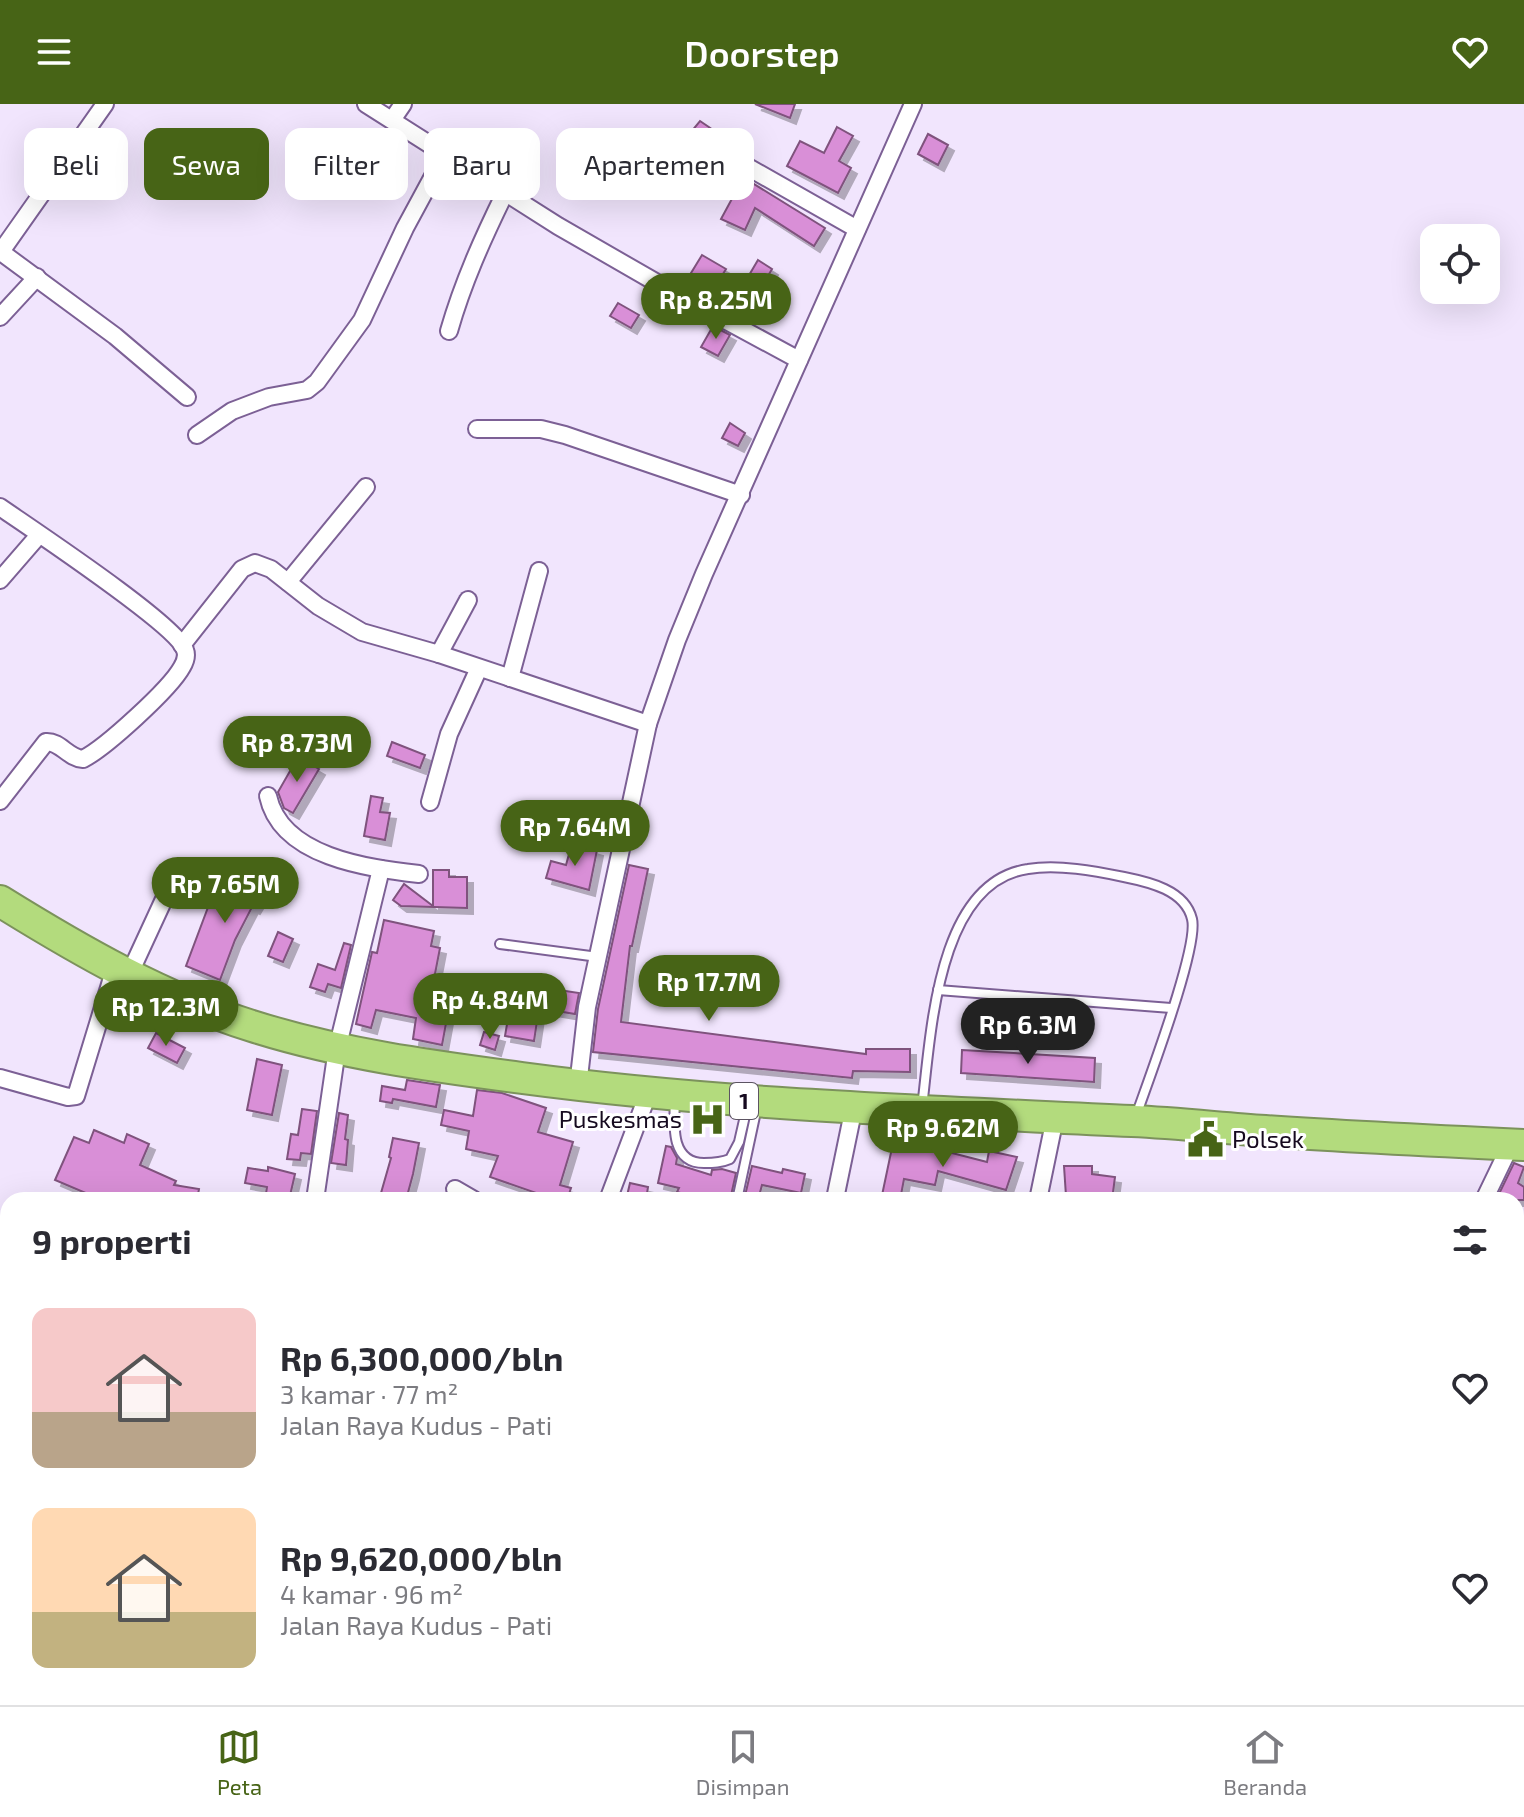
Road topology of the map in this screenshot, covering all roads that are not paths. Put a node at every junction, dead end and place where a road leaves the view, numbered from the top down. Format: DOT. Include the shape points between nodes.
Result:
graph roads {
  1 [pos="105,104"];
  2 [pos="366,104"];
  3 [pos="403,104"];
  4 [pos="913,104"];
  5 [pos="392,120"];
  6 [pos="424,141"];
  7 [pos="754,171"];
  8 [pos="424,193"];
  9 [pos="502,200"];
  10 [pos="517,200"];
  11 [pos="857,229"];
  12 [pos="0,252"];
  13 [pos="37,277"];
  14 [pos="0,317"];
  15 [pos="449,331"];
  16 [pos="799,360"];
  17 [pos="187,397"];
  18 [pos="477,429"];
  19 [pos="197,435"];
  20 [pos="366,487"];
  21 [pos="741,495"];
  22 [pos="0,507"];
  23 [pos="39,535"];
  24 [pos="539,571"];
  25 [pos="0,580"];
  26 [pos="288,582"];
  27 [pos="468,600"];
  28 [pos="182,645"];
  29 [pos="439,654"];
  30 [pos="479,668"];
  31 [pos="510,678"];
  32 [pos="648,724"];
  33 [pos="268,796"];
  34 [pos="0,801"];
  35 [pos="430,802"];
  36 [pos="381,869"];
  37 [pos="177,871"];
  38 [pos="419,874"];
  39 [pos="0,901"];
  40 [pos="500,944"];
  41 [pos="599,957"];
  42 [pos="122,971"];
  43 [pos="938,990"];
  44 [pos="1171,1008"];
  45 [pos="337,1049"];
  46 [pos="0,1078"];
  47 [pos="578,1086"];
  48 [pos="662,1095"];
  49 [pos="753,1102"];
  50 [pos="854,1107"];
  51 [pos="922,1111"];
  52 [pos="1055,1118"];
  53 [pos="1135,1121"];
  54 [pos="1517,1144"];
  55 [pos="455,1189"];
  56 [pos="316,1192"];
  57 [pos="460,1192"];
  58 [pos="612,1192"];
  59 [pos="738,1192"];
  60 [pos="836,1192"];
  61 [pos="1040,1192"];
  62 [pos="1489,1192"];
  1 -- 12 [label="street"];
  2 -- 5 [label="street"];
  3 -- 5 [label="street"];
  4 -- 11 [label="street"];
  5 -- 6 [label="street"];
  7 -- 11 [label="street"];
  8 -- 19 [label="street" via="362,320 317,382 307,390 242,407"];
  9 -- 15 [label="street" via="459,295"];
  10 -- 16 [label="street"];
  11 -- 16 [label="street"];
  12 -- 13 [label="street"];
  13 -- 14 [label="street"];
  13 -- 17 [label="street"];
  16 -- 21 [label="street"];
  18 -- 21 [label="street" via="541,429"];
  20 -- 26 [label="street"];
  21 -- 32 [label="street" via="677,640"];
  22 -- 23 [label="street"];
  23 -- 25 [label="street"];
  23 -- 28 [label="street" via="149,614"];
  24 -- 31 [label="street"];
  26 -- 28 [label="street" via="264,566 249,565"];
  26 -- 29 [label="street" via="341,622"];
  27 -- 29 [label="street"];
  28 -- 34 [label="street" via="186,657 180,670 119,732 83,759 46,742"];
  29 -- 30 [label="street"];
  30 -- 31 [label="street"];
  30 -- 35 [label="street" via="449,734"];
  31 -- 32 [label="street"];
  32 -- 41 [label="street"];
  33 -- 36 [label="street" via="276,819 305,844"];
  36 -- 38 [label="street"];
  36 -- 45 [label="street"];
  37 -- 42 [label="street"];
  39 -- 42 [label="highway, 1"];
  40 -- 41 [label="lane"];
  41 -- 47 [label="street"];
  42 -- 45 [label="highway, 1" via="252,1026"];
  42 -- 46 [label="street" via="74,1097"];
  43 -- 44 [label="lane"];
  43 -- 44 [label="lane" via="955,932 987,889 1027,869 1070,869 1160,886 1189,909 1192,935"];
  43 -- 51 [label="lane"];
  44 -- 53 [label="lane"];
  45 -- 47 [label="highway, 1"];
  45 -- 56 [label="street"];
  47 -- 48 [label="highway, 1"];
  48 -- 49 [label="highway, 1"];
  48 -- 49 [label="lane" via="684,1157 699,1163 733,1156"];
  48 -- 58 [label="street"];
  49 -- 50 [label="highway, 1"];
  49 -- 59 [label="lane"];
  50 -- 51 [label="highway, 1"];
  50 -- 60 [label="street"];
  51 -- 52 [label="highway, 1"];
  52 -- 53 [label="highway, 1"];
  52 -- 61 [label="street"];
  53 -- 54 [label="highway, 1"];
  54 -- 62 [label="street"];
  55 -- 57 [label="street"];
}
